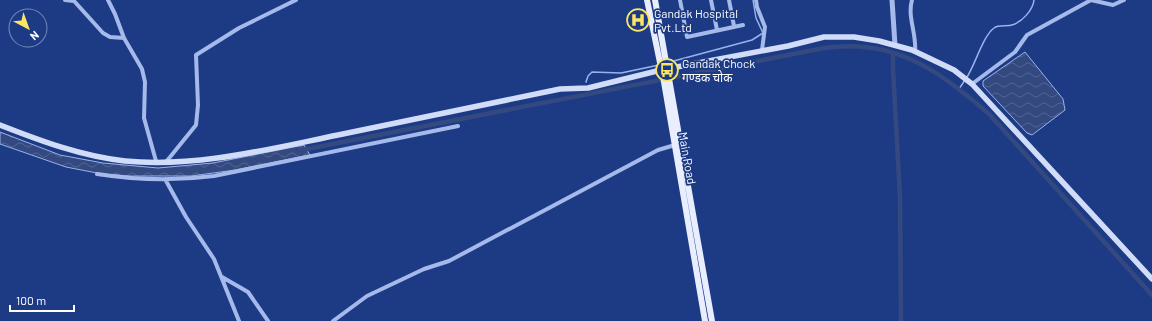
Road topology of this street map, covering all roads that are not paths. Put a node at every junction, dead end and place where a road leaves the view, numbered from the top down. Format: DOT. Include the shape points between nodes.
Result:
graph roads {
  1 [pos="65,0"];
  2 [pos="74,0"];
  3 [pos="108,0"];
  4 [pos="296,0"];
  5 [pos="647,0"];
  6 [pos="655,0"];
  7 [pos="680,0"];
  8 [pos="711,0"];
  9 [pos="729,0"];
  10 [pos="756,0"];
  11 [pos="892,0"];
  12 [pos="912,0"];
  13 [pos="1124,0"];
  14 [pos="743,25"];
  15 [pos="734,26"];
  16 [pos="717,30"];
  17 [pos="124,38"];
  18 [pos="895,46"];
  19 [pos="762,50"];
  20 [pos="915,52"];
  21 [pos="665,71"];
  22 [pos="667,82"];
  23 [pos="972,84"];
  24 [pos="0,125"];
  25 [pos="458,126"];
  26 [pos="675,145"];
  27 [pos="156,161"];
  28 [pos="166,162"];
  29 [pos="97,174"];
  30 [pos="165,179"];
  31 [pos="222,277"];
  32 [pos="1152,278"];
  33 [pos="239,321"];
  34 [pos="268,321"];
  35 [pos="333,321"];
  36 [pos="705,321"];
  37 [pos="712,321"];
  1 -- 2 [label="street"];
  2 -- 17 [label="street" via="103,33 110,37"];
  3 -- 17 [label="street"];
  4 -- 28 [label="street" via="239,28 196,55 196,125"];
  5 -- 21 [label="main road, Main Road"];
  6 -- 21 [label="main road, Main Road"];
  7 -- 16 [label="street" via="687,37"];
  8 -- 16 [label="street"];
  9 -- 15 [label="street"];
  10 -- 19 [label="street" via="765,27"];
  11 -- 18 [label="street"];
  12 -- 20 [label="street" via="910,17 916,42"];
  13 -- 23 [label="street" via="1113,5 1091,0 1027,35 1015,52"];
  14 -- 15 [label="street"];
  15 -- 16 [label="street"];
  17 -- 27 [label="street" via="142,69 146,82 144,118"];
  18 -- 19 [label="main road" via="854,37 824,37"];
  18 -- 20 [label="main road"];
  19 -- 21 [label="main road"];
  20 -- 23 [label="main road" via="954,70"];
  21 -- 22 [label="main road, Main Road"];
  21 -- 28 [label="main road" via="588,88 560,88 250,152"];
  22 -- 26 [label="main road, Main Road"];
  22 -- 37 [label="main road, Main Road"];
  23 -- 32 [label="main road"];
  24 -- 27 [label="main road" via="80,153 125,161"];
  25 -- 30 [label="street" via="214,176 183,180"];
  26 -- 35 [label="street" via="658,150 449,261 424,269 367,296"];
  26 -- 36 [label="main road, Main Road"];
  27 -- 28 [label="main road"];
  29 -- 30 [label="street"];
  30 -- 31 [label="street" via="214,259"];
  31 -- 33 [label="street"];
  31 -- 34 [label="street" via="248,292"];
}
